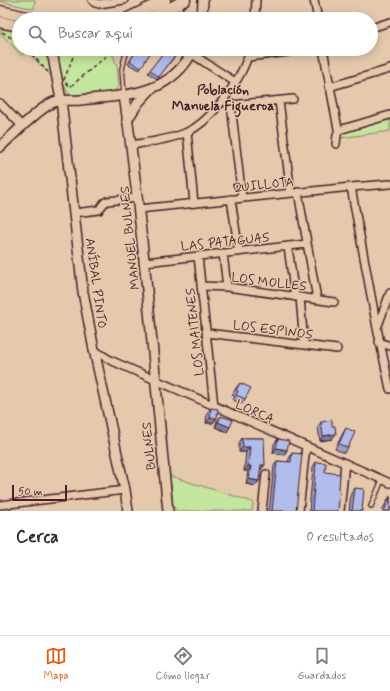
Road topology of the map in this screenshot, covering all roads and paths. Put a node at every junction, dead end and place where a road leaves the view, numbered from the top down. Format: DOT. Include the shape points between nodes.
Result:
graph roads {
  1 [pos="92,0"];
  2 [pos="124,0"];
  3 [pos="202,0"];
  4 [pos="256,0"];
  5 [pos="314,0"];
  6 [pos="160,1"];
  7 [pos="182,2"];
  8 [pos="0,12"];
  9 [pos="139,12"];
  10 [pos="163,12"];
  11 [pos="181,12"];
  12 [pos="202,12"];
  13 [pos="255,12"];
  14 [pos="317,12"];
  15 [pos="12,14"];
  16 [pos="0,22"];
  17 [pos="390,22"];
  18 [pos="12,25"];
  19 [pos="378,26"];
  20 [pos="0,30"];
  21 [pos="12,38"];
  22 [pos="33,56"];
  23 [pos="56,56"];
  24 [pos="72,56"];
  25 [pos="106,56"];
  26 [pos="125,56"];
  27 [pos="189,56"];
  28 [pos="200,56"];
  29 [pos="248,56"];
  30 [pos="324,56"];
  31 [pos="390,69"];
  32 [pos="61,79"];
  33 [pos="235,82"];
  34 [pos="329,87"];
  35 [pos="152,88"];
  36 [pos="124,95"];
  37 [pos="293,99"];
  38 [pos="62,100"];
  39 [pos="223,101"];
  40 [pos="279,101"];
  41 [pos="0,103"];
  42 [pos="231,105"];
  43 [pos="390,115"];
  44 [pos="127,120"];
  45 [pos="22,126"];
  46 [pos="339,130"];
  47 [pos="187,132"];
  48 [pos="336,144"];
  49 [pos="131,145"];
  50 [pos="0,147"];
  51 [pos="390,184"];
  52 [pos="351,187"];
  53 [pos="294,192"];
  54 [pos="138,198"];
  55 [pos="242,198"];
  56 [pos="231,199"];
  57 [pos="194,203"];
  58 [pos="139,209"];
  59 [pos="74,213"];
  60 [pos="307,244"];
  61 [pos="288,246"];
  62 [pos="239,252"];
  63 [pos="223,253"];
  64 [pos="198,256"];
  65 [pos="145,262"];
  66 [pos="201,286"];
  67 [pos="227,287"];
  68 [pos="390,294"];
  69 [pos="297,297"];
  70 [pos="317,299"];
  71 [pos="334,302"];
  72 [pos="377,328"];
  73 [pos="207,333"];
  74 [pos="380,342"];
  75 [pos="304,345"];
  76 [pos="390,346"];
  77 [pos="337,349"];
  78 [pos="94,350"];
  79 [pos="110,360"];
  80 [pos="98,367"];
  81 [pos="155,379"];
  82 [pos="390,389"];
  83 [pos="214,406"];
  84 [pos="306,446"];
  85 [pos="345,463"];
  86 [pos="266,474"];
  87 [pos="382,480"];
  88 [pos="390,483"];
  89 [pos="125,490"];
  90 [pos="0,505"];
  91 [pos="371,506"];
  92 [pos="128,511"];
  93 [pos="168,511"];
  94 [pos="262,511"];
  95 [pos="299,511"];
  96 [pos="340,511"];
  1 -- 2 [label="street" via="99,4"];
  3 -- 12 [label="street"];
  4 -- 13 [label="street"];
  5 -- 14 [label="street"];
  6 -- 9 [label="main road"];
  7 -- 10 [label="main road"];
  7 -- 11 [label="lane"];
  8 -- 15 [label="main road"];
  16 -- 18 [label="main road"];
  17 -- 19 [label="street"];
  20 -- 21 [label="path"];
  22 -- 32 [label="path" via="53,78"];
  23 -- 32 [label="street, ANÍBAL PINTO"];
  24 -- 32 [label="path"];
  25 -- 32 [label="path" via="70,87"];
  26 -- 36 [label="lane" via="122,69"];
  27 -- 35 [label="street" via="174,76"];
  28 -- 33 [label="street"];
  29 -- 33 [label="street"];
  30 -- 34 [label="street"];
  31 -- 34 [label="street"];
  32 -- 38 [label="street, ANÍBAL PINTO"];
  33 -- 39 [label="street"];
  34 -- 46 [label="street"];
  35 -- 36 [label="street"];
  35 -- 44 [label="street"];
  36 -- 38 [label="street"];
  36 -- 44 [label="street, MANUEL BULNES"];
  37 -- 40 [label="street"];
  38 -- 45 [label="street" via="46,106"];
  38 -- 59 [label="street, ANÍBAL PINTO"];
  39 -- 42 [label="street"];
  39 -- 47 [label="street" via="208,117"];
  40 -- 42 [label="street"];
  40 -- 53 [label="street"];
  41 -- 45 [label="street"];
  42 -- 55 [label="street"];
  43 -- 46 [label="street"];
  44 -- 49 [label="street, MANUEL BULNES"];
  45 -- 50 [label="street"];
  46 -- 48 [label="street"];
  47 -- 49 [label="street" via="170,138"];
  47 -- 57 [label="street"];
  49 -- 54 [label="street, MANUEL BULNES"];
  51 -- 52 [label="street, QUILLOTA"];
  52 -- 53 [label="street, QUILLOTA"];
  52 -- 72 [label="street"];
  53 -- 55 [label="street, QUILLOTA"];
  53 -- 60 [label="street"];
  54 -- 58 [label="street, MANUEL BULNES"];
  54 -- 59 [label="street" via="107,202 99,210"];
  55 -- 56 [label="street, QUILLOTA"];
  56 -- 57 [label="street, QUILLOTA"];
  56 -- 62 [label="street"];
  57 -- 58 [label="street, QUILLOTA"];
  58 -- 65 [label="street, MANUEL BULNES"];
  59 -- 78 [label="street, ANÍBAL PINTO" via="83,292"];
  60 -- 61 [label="street, LAS PATAGUAS"];
  60 -- 70 [label="street"];
  61 -- 62 [label="street, LAS PATAGUAS"];
  61 -- 69 [label="street"];
  62 -- 63 [label="street, LAS PATAGUAS"];
  63 -- 64 [label="street, LAS PATAGUAS"];
  63 -- 67 [label="street"];
  64 -- 65 [label="street, LAS PATAGUAS"];
  64 -- 66 [label="street, LOS MAITENES"];
  65 -- 81 [label="street, MANUEL BULNES"];
  66 -- 67 [label="street, LOS MOLLES"];
  66 -- 73 [label="street, LOS MAITENES"];
  67 -- 69 [label="street, LOS MOLLES"];
  68 -- 72 [label="street"];
  69 -- 70 [label="street, LOS MOLLES"];
  69 -- 75 [label="street"];
  70 -- 71 [label="street, LOS MOLLES"];
  72 -- 74 [label="street"];
  73 -- 75 [label="street, LOS ESPINOS"];
  73 -- 83 [label="street, LOS MAITENES"];
  74 -- 76 [label="street"];
  74 -- 82 [label="street"];
  75 -- 77 [label="street, LOS ESPINOS"];
  78 -- 79 [label="street, LORCA"];
  78 -- 80 [label="street, ANÍBAL PINTO"];
  79 -- 80 [label="street"];
  79 -- 81 [label="street, LORCA"];
  80 -- 89 [label="street, ANÍBAL PINTO"];
  81 -- 83 [label="street, LORCA"];
  81 -- 93 [label="street, BULNES"];
  83 -- 84 [label="street, LORCA"];
  84 -- 85 [label="street, LORCA"];
  84 -- 95 [label="street"];
  85 -- 87 [label="street, LORCA"];
  85 -- 96 [label="street"];
  86 -- 94 [label="street"];
  87 -- 88 [label="street, LORCA"];
  87 -- 91 [label="lane"];
  89 -- 90 [label="street"];
  89 -- 92 [label="street, ANÍBAL PINTO"];
}
